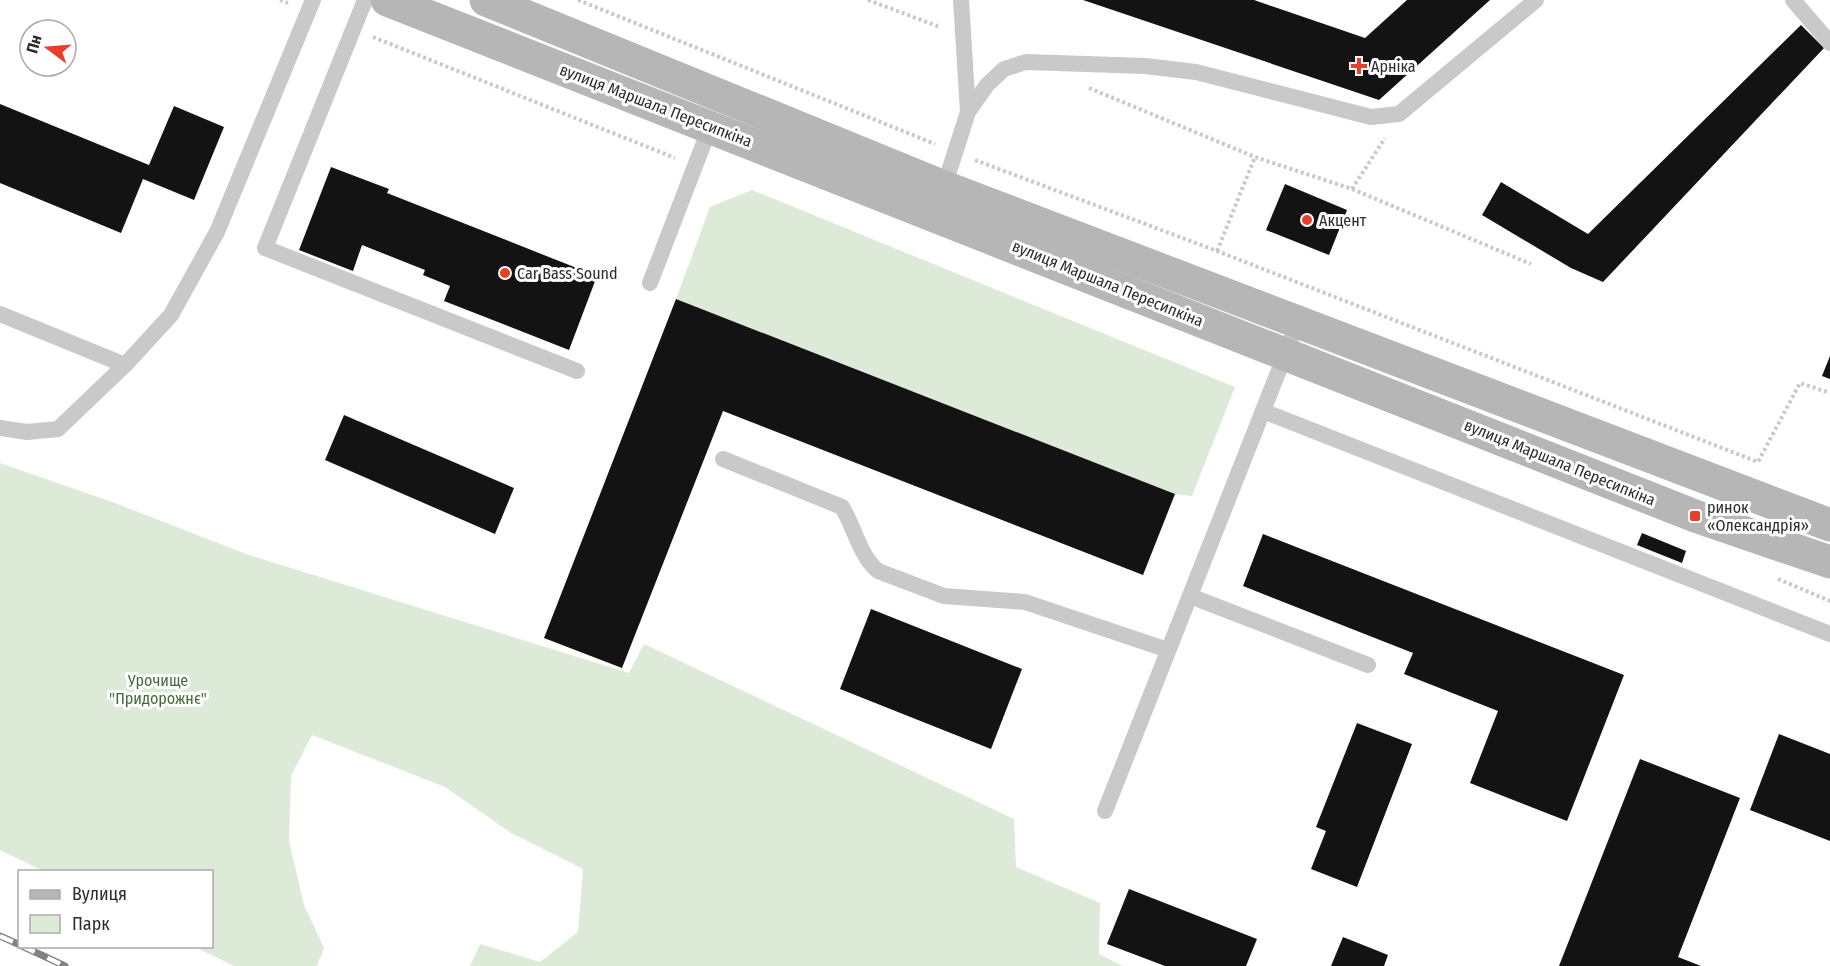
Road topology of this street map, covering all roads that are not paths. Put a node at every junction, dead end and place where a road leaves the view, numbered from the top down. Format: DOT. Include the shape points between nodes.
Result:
graph roads {
  1 [pos="365,0"];
  2 [pos="387,0"];
  3 [pos="486,0"];
  4 [pos="961,0"];
  5 [pos="1536,0"];
  6 [pos="1793,0"];
  7 [pos="311,6"];
  8 [pos="1830,43"];
  9 [pos="968,112"];
  10 [pos="710,127"];
  11 [pos="944,187"];
  12 [pos="650,283"];
  13 [pos="0,314"];
  14 [pos="1298,322"];
  15 [pos="1286,354"];
  16 [pos="125,364"];
  17 [pos="577,371"];
  18 [pos="1263,411"];
  19 [pos="0,428"];
  20 [pos="723,459"];
  21 [pos="1830,525"];
  22 [pos="1830,562"];
  23 [pos="1190,596"];
  24 [pos="1830,634"];
  25 [pos="1168,650"];
  26 [pos="1368,665"];
  27 [pos="1105,811"];
  1 -- 17 [label="lane" via="265,248"];
  2 -- 10 [label="main road, вулиця Маршала Пересипкіна"];
  3 -- 11 [label="main road, вулиця Маршала Пересипкіна"];
  4 -- 9 [label="lane"];
  5 -- 9 [label="lane" via="1399,114 1371,117 1196,72 1026,62 1004,69"];
  6 -- 8 [label="lane"];
  7 -- 16 [label="lane" via="194,278 171,315"];
  9 -- 11 [label="lane"];
  10 -- 12 [label="lane"];
  10 -- 15 [label="main road, вулиця Маршала Пересипкіна"];
  11 -- 14 [label="main road, вулиця Маршала Пересипкіна"];
  13 -- 16 [label="lane"];
  14 -- 15 [label="lane"];
  14 -- 21 [label="main road, вулиця Маршала Пересипкіна"];
  15 -- 18 [label="lane"];
  15 -- 22 [label="main road, вулиця Маршала Пересипкіна" via="1695,516"];
  16 -- 19 [label="lane" via="58,429 27,432"];
  18 -- 23 [label="lane"];
  18 -- 24 [label="lane"];
  20 -- 25 [label="lane" via="842,507 869,564 878,571 944,597 1025,602"];
  23 -- 25 [label="lane"];
  23 -- 26 [label="lane"];
  25 -- 27 [label="lane"];
}
